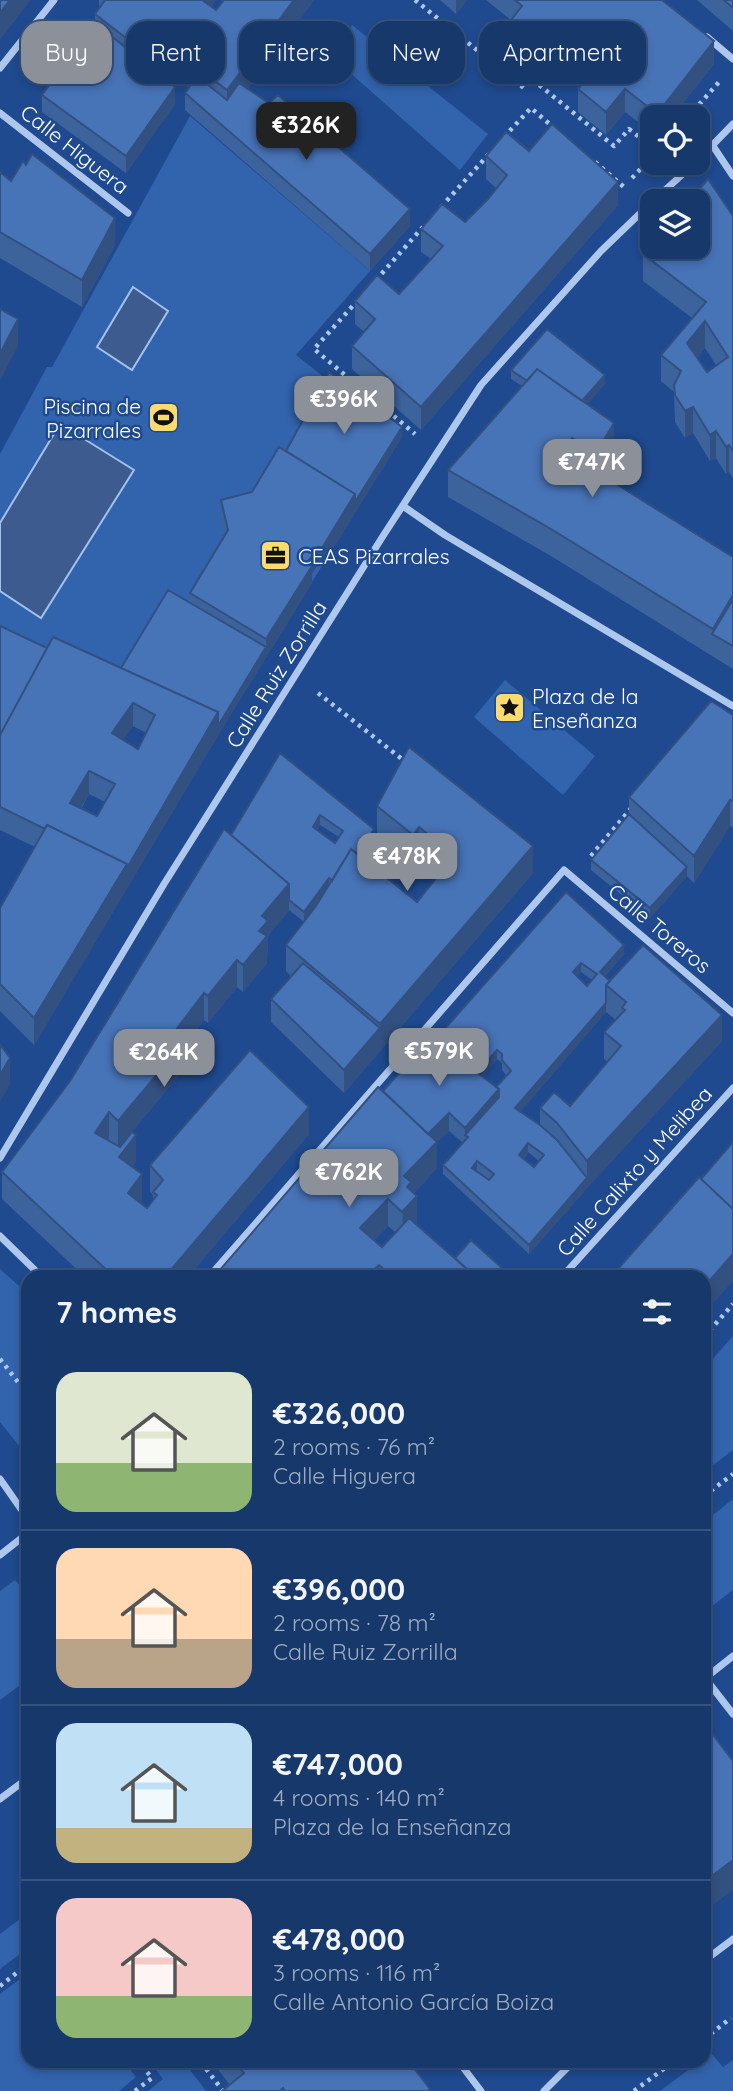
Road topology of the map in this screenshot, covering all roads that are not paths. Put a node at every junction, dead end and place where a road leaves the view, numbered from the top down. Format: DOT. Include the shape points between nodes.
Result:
graph roads {
  1 [pos="54,0"];
  2 [pos="703,33"];
  3 [pos="733,59"];
  4 [pos="0,68"];
  5 [pos="0,113"];
  6 [pos="733,124"];
  7 [pos="713,146"];
  8 [pos="710,149"];
  9 [pos="682,175"];
  10 [pos="733,176"];
  11 [pos="666,189"];
  12 [pos="128,213"];
  13 [pos="640,214"];
  14 [pos="403,506"];
  15 [pos="733,706"];
  16 [pos="733,1013"];
  17 [pos="733,1088"];
  18 [pos="0,1158"];
  19 [pos="0,1236"];
  20 [pos="35,1270"];
  21 [pos="215,1270"];
  22 [pos="568,1270"];
  23 [pos="0,1479"];
  24 [pos="21,1509"];
  25 [pos="21,1538"];
  26 [pos="0,1555"];
  27 [pos="733,1656"];
  28 [pos="711,1673"];
  29 [pos="711,1687"];
  30 [pos="733,1714"];
  31 [pos="21,1783"];
  32 [pos="0,1799"];
  33 [pos="733,1939"];
  34 [pos="711,1956"];
  35 [pos="464,2068"];
  36 [pos="567,2068"];
  37 [pos="481,2091"];
  38 [pos="544,2091"];
  1 -- 4 [label="street"];
  2 -- 3 [label="street"];
  5 -- 12 [label="street, Calle Higuera"];
  6 -- 7 [label="street, Calle Ruiz Zorrilla"];
  7 -- 8 [label="street, Calle Ruiz Zorrilla"];
  7 -- 10 [label="street"];
  9 -- 11 [label="street, Calle Ruiz Zorrilla"];
  13 -- 14 [label="street, Calle Ruiz Zorrilla" via="481,385"];
  14 -- 15 [label="street"];
  14 -- 18 [label="street, Calle Ruiz Zorrilla" via="164,884"];
  16 -- 21 [label="street, Calle Toreros" via="564,870"];
  17 -- 22 [label="street, Calle Calixto y Melibea"];
  19 -- 20 [label="street"];
  23 -- 24 [label="street"];
  25 -- 26 [label="street"];
  27 -- 28 [label="street"];
  29 -- 30 [label="street"];
  31 -- 32 [label="street"];
  33 -- 34 [label="street"];
  35 -- 37 [label="street"];
  36 -- 38 [label="street"];
}
